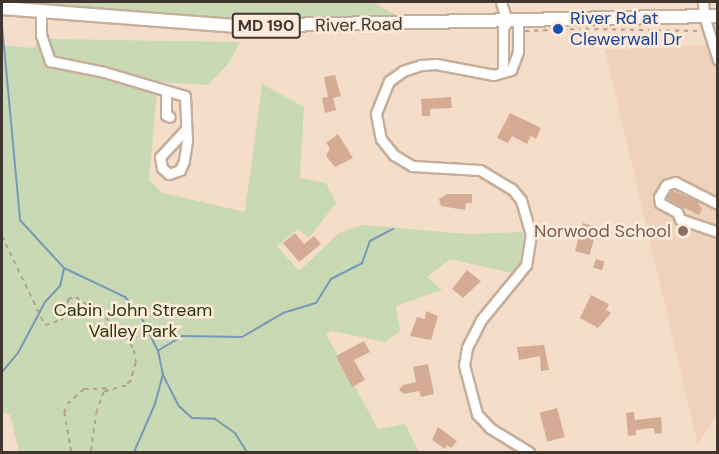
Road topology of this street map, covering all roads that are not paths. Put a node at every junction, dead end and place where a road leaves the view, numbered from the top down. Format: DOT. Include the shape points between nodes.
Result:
graph roads {
  1 [pos="501,2"];
  2 [pos="704,2"];
  3 [pos="34,7"];
  4 [pos="8,8"];
  5 [pos="704,16"];
  6 [pos="717,16"];
  7 [pos="515,25"];
  8 [pos="717,60"];
  9 [pos="503,72"];
  10 [pos="166,91"];
  11 [pos="170,117"];
  12 [pos="185,130"];
  13 [pos="717,204"];
  14 [pos="717,232"];
  15 [pos="529,453"];
  1 -- 7 [label="street"];
  2 -- 5 [label="street"];
  3 -- 4 [label="main road, River Road / MD 190"];
  3 -- 7 [label="main road, River Road / MD 190" via="234,26"];
  3 -- 10 [label="street" via="50,61"];
  5 -- 6 [label="main road, River Road / MD 190"];
  5 -- 7 [label="main road, River Road / MD 190"];
  5 -- 8 [label="street"];
  7 -- 9 [label="street"];
  7 -- 9 [label="street" via="516,64"];
  9 -- 15 [label="street" via="481,74 435,64 412,68 389,81 376,114 381,138 394,155 412,166 480,170 512,189 521,200 531,234 526,265 482,320 467,348 464,365 477,414 490,428"];
  10 -- 11 [label="street" via="166,114"];
  10 -- 12 [label="street" via="185,96"];
  13 -- 14 [label="street" via="675,182 666,185 659,197 660,203 677,212 680,219"];
}
